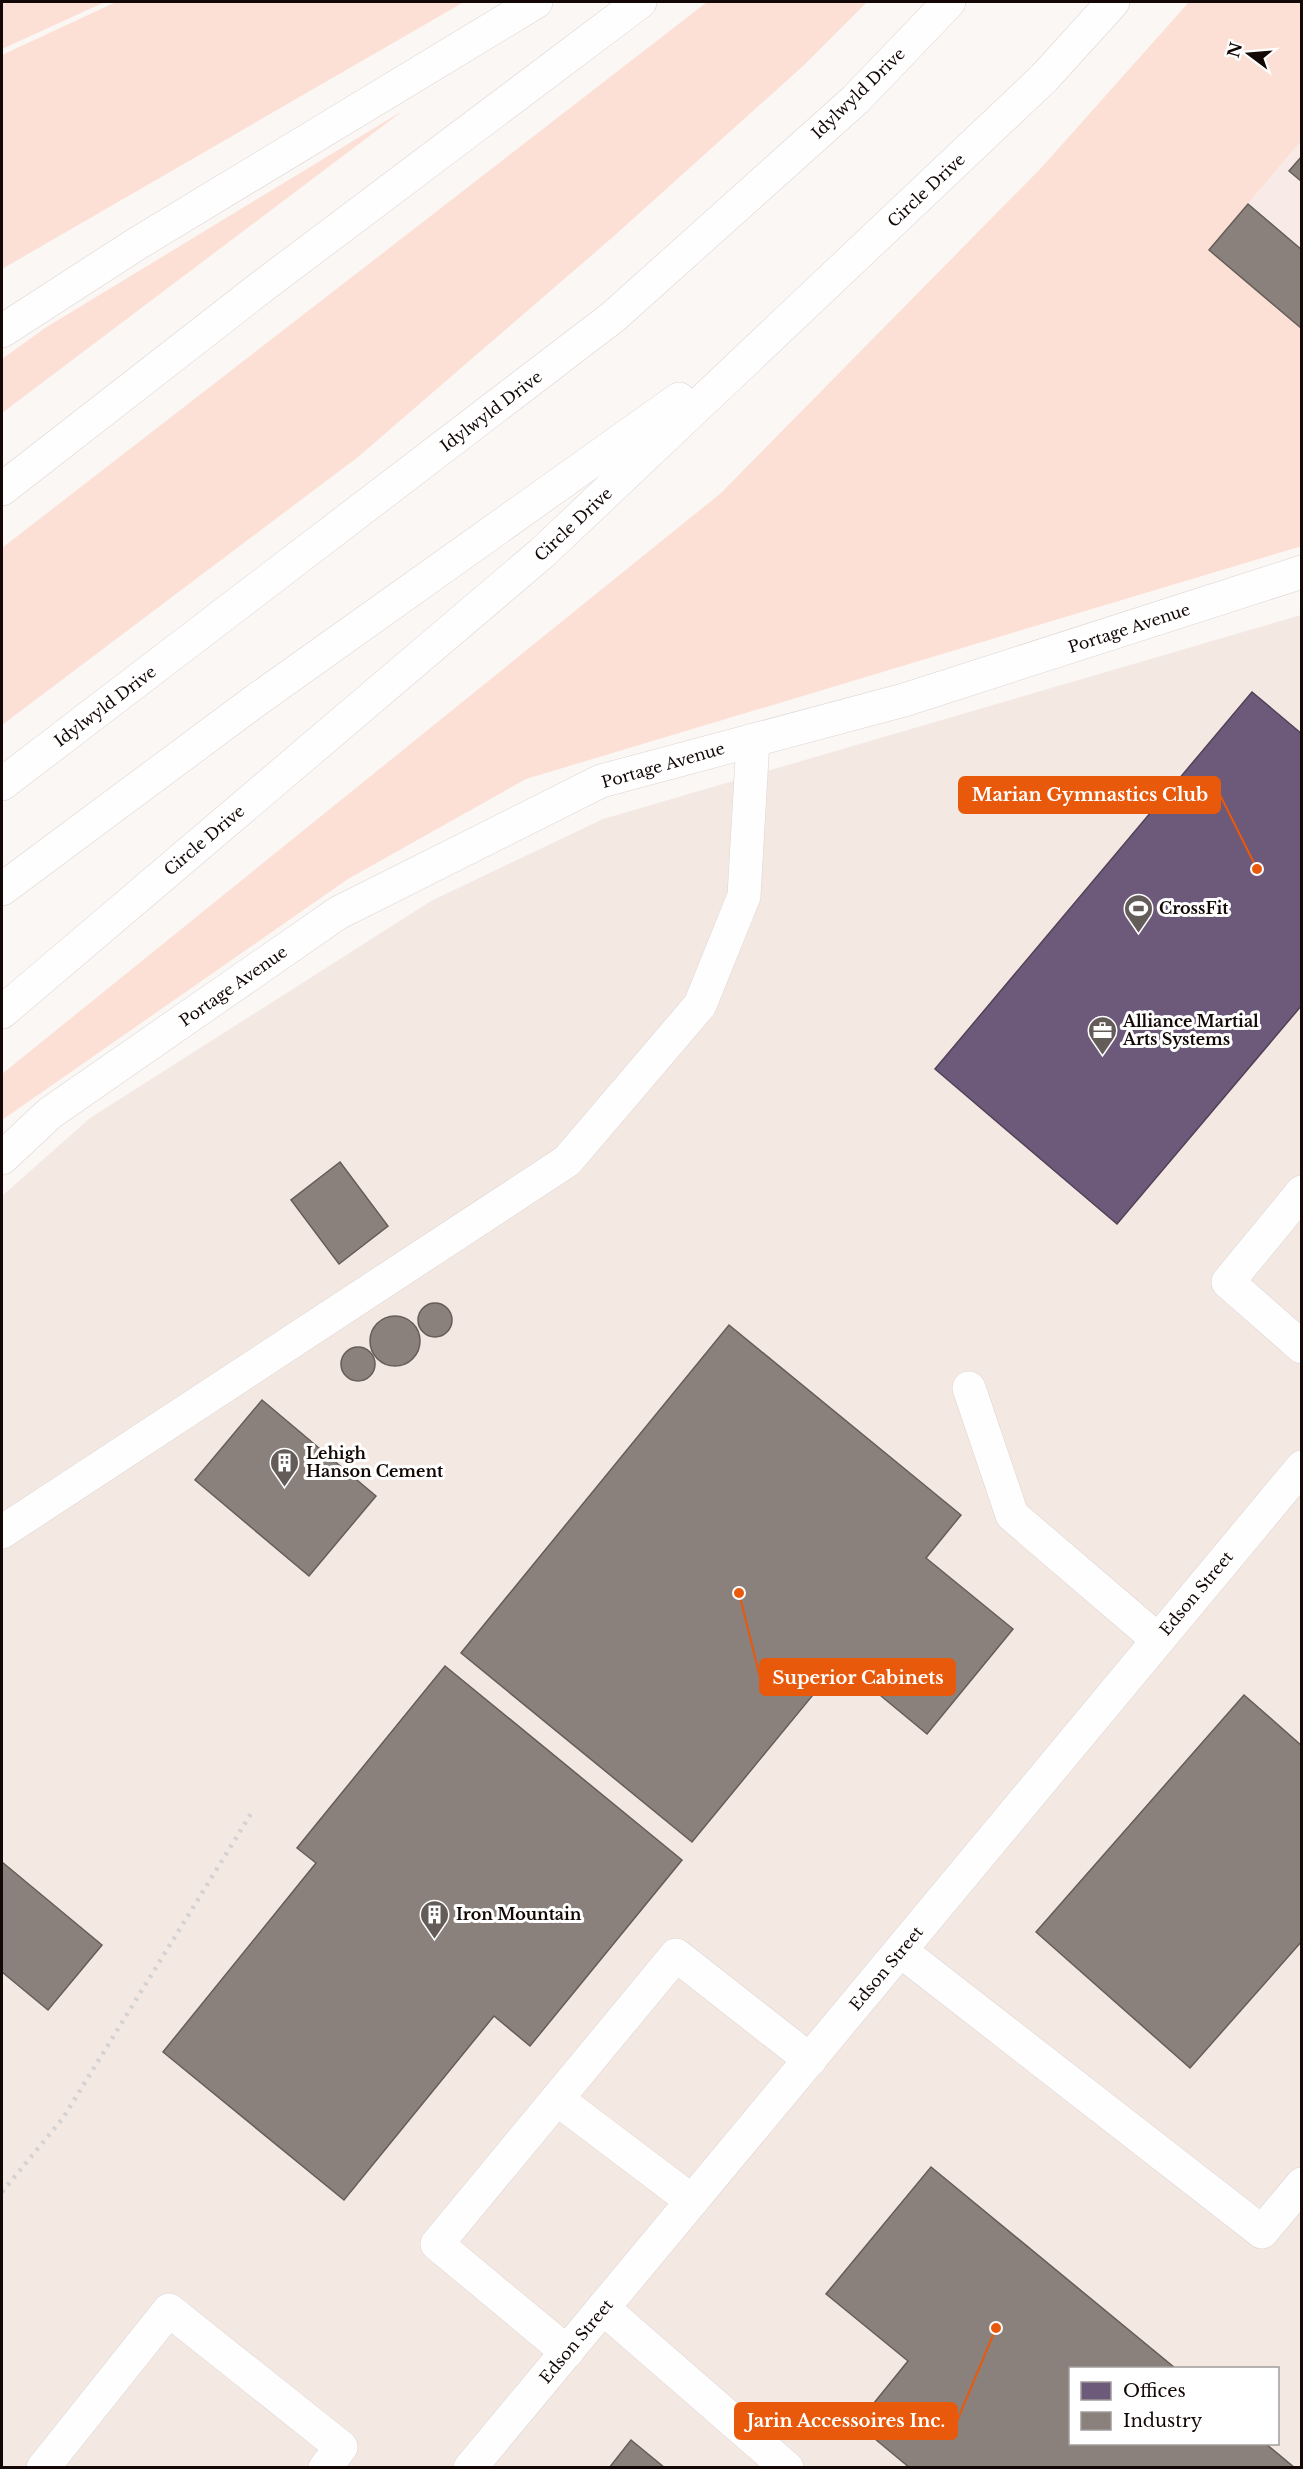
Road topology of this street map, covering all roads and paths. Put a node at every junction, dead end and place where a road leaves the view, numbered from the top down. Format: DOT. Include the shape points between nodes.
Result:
graph roads {
  1 [pos="536,2"];
  2 [pos="640,2"];
  3 [pos="950,2"];
  4 [pos="1113,2"];
  5 [pos="776,330"];
  6 [pos="2,331"];
  7 [pos="2,489"];
  8 [pos="1302,572"];
  9 [pos="753,740"];
  10 [pos="2,784"];
  11 [pos="2,889"];
  12 [pos="2,1012"];
  13 [pos="2,1158"];
  14 [pos="1302,1192"];
  15 [pos="1302,1347"];
  16 [pos="969,1388"];
  17 [pos="1298,1479"];
  18 [pos="2,1532"];
  19 [pos="1158,1640"];
  20 [pos="901,1951"];
  21 [pos="810,2060"];
  22 [pos="557,2099"];
  23 [pos="1302,2184"];
  24 [pos="692,2201"];
  25 [pos="603,2308"];
  26 [pos="567,2352"];
  27 [pos="43,2468"];
  28 [pos="325,2468"];
  29 [pos="470,2468"];
  30 [pos="787,2468"];
  1 -- 6 [label="main road" via="138,243"];
  2 -- 7 [label="main road" via="264,285"];
  3 -- 10 [label="main road, Idylwyld Drive" via="855,100 613,317"];
  4 -- 5 [label="main road, Circle Drive" via="1044,78"];
  5 -- 11 [label="main road" via="255,701"];
  5 -- 12 [label="main road, Circle Drive" via="542,553"];
  8 -- 9 [label="main road, Portage Avenue" via="904,700"];
  9 -- 13 [label="main road, Portage Avenue" via="601,781 338,913 50,1113"];
  9 -- 18 [label="main road" via="744,896 700,1005 567,1161"];
  14 -- 15 [label="main road" via="1228,1282"];
  16 -- 19 [label="main road" via="1012,1515"];
  17 -- 19 [label="main road, Edson Street"];
  19 -- 20 [label="main road, Edson Street"];
  20 -- 21 [label="main road, Edson Street"];
  20 -- 23 [label="main road" via="1262,2232"];
  21 -- 22 [label="main road" via="676,1955"];
  21 -- 24 [label="main road, Edson Street"];
  22 -- 24 [label="main road"];
  22 -- 26 [label="main road" via="437,2244"];
  24 -- 25 [label="main road, Edson Street"];
  25 -- 26 [label="main road, Edson Street"];
  25 -- 30 [label="main road"];
  26 -- 29 [label="main road, Edson Street"];
  27 -- 28 [label="main road" via="170,2310 341,2447"];
}
